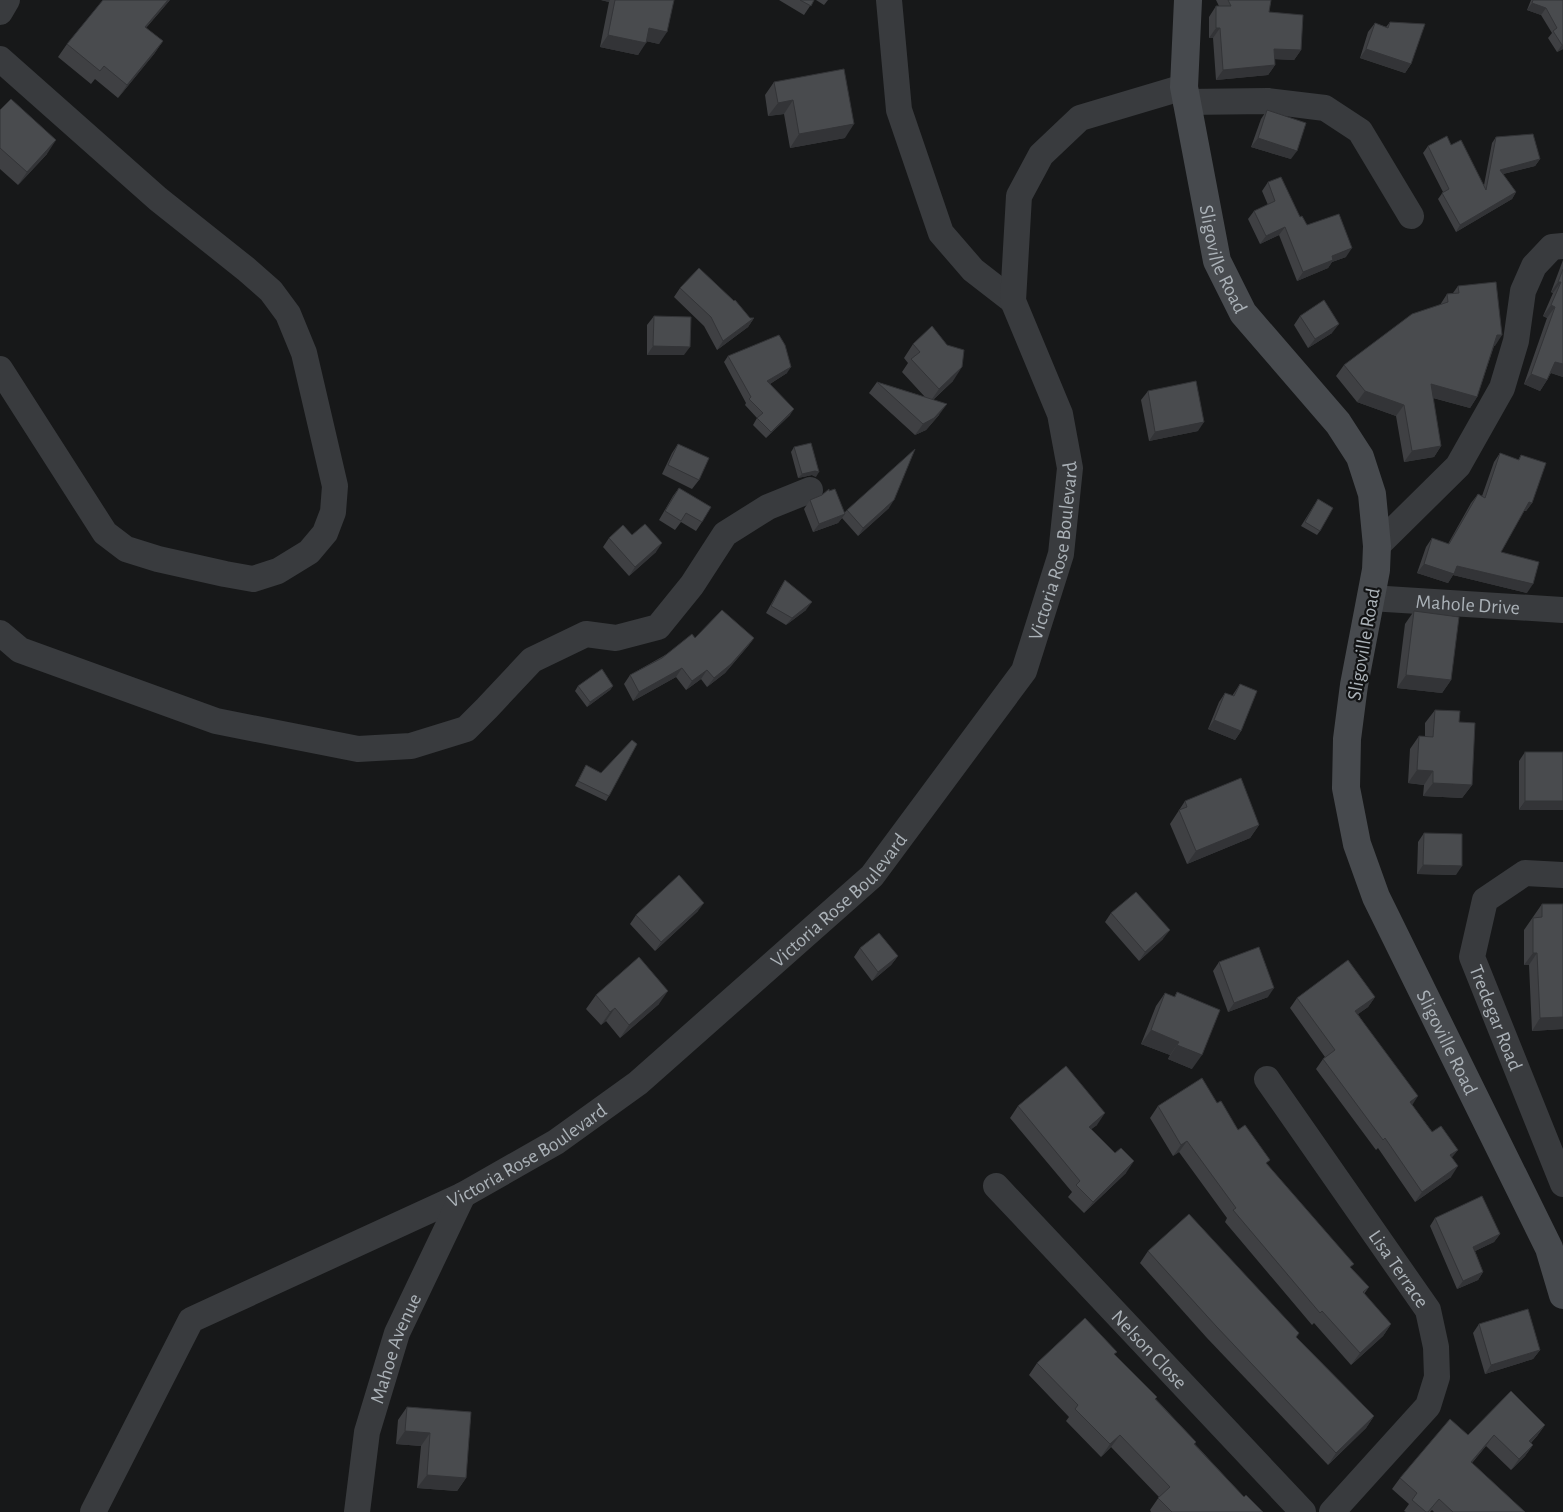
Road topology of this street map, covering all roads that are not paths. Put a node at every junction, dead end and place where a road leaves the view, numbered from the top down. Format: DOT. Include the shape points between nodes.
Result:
graph roads {
  1 [pos="7,0"];
  2 [pos="889,0"];
  3 [pos="1188,0"];
  4 [pos="0,12"];
  5 [pos="0,59"];
  6 [pos="1185,94"];
  7 [pos="1411,216"];
  8 [pos="1563,246"];
  9 [pos="1013,301"];
  10 [pos="0,369"];
  11 [pos="810,490"];
  12 [pos="1377,546"];
  13 [pos="1370,598"];
  14 [pos="1563,610"];
  15 [pos="0,633"];
  16 [pos="1563,875"];
  17 [pos="1267,1080"];
  18 [pos="1563,1184"];
  19 [pos="996,1186"];
  20 [pos="463,1195"];
  21 [pos="1556,1247"];
  22 [pos="1563,1296"];
  23 [pos="1338,1510"];
  24 [pos="93,1512"];
  25 [pos="357,1512"];
  26 [pos="1303,1512"];
  1 -- 4 [label="street"];
  2 -- 9 [label="street" via="899,110 941,233 972,270"];
  3 -- 6 [label="street, Sligoville Road"];
  5 -- 10 [label="street" via="158,199 271,291 288,314 304,353 335,486 333,512 325,532 308,552 278,571 253,579 126,549 105,534"];
  6 -- 7 [label="street, Victoria Rose Boulevard" via="1326,108 1360,132"];
  6 -- 9 [label="street, Victoria Rose Boulevard" via="1080,118 1041,155 1018,196"];
  6 -- 12 [label="street, Sligoville Road" via="1217,261 1244,314 1338,423 1360,456 1372,494"];
  8 -- 12 [label="street" via="1552,248 1534,266 1523,291 1516,341 1502,388 1458,466"];
  9 -- 20 [label="street, Victoria Rose Boulevard" via="1060,414 1070,468 1061,554 1024,671 872,876 638,1083 556,1142"];
  11 -- 15 [label="street" via="768,507 725,534 692,586 658,627 616,638 586,634 532,660 466,729 410,746 358,748 216,722 20,650"];
  12 -- 13 [label="street, Sligoville Road"];
  13 -- 14 [label="street, Mahole Drive"];
  13 -- 21 [label="street, Sligoville Road" via="1347,739 1346,788 1357,844 1376,897"];
  16 -- 18 [label="street, Tredegar Road" via="1525,873 1485,900 1472,957"];
  17 -- 23 [label="street, Lisa Terrace" via="1428,1310 1436,1347 1438,1377 1428,1406"];
  19 -- 26 [label="street, Nelson Close"];
  20 -- 24 [label="street, Victoria Rose Boulevard" via="191,1320"];
  20 -- 25 [label="street, Mahoe Avenue" via="397,1333 367,1432"];
  21 -- 22 [label="street, Sligoville Road"];
}
